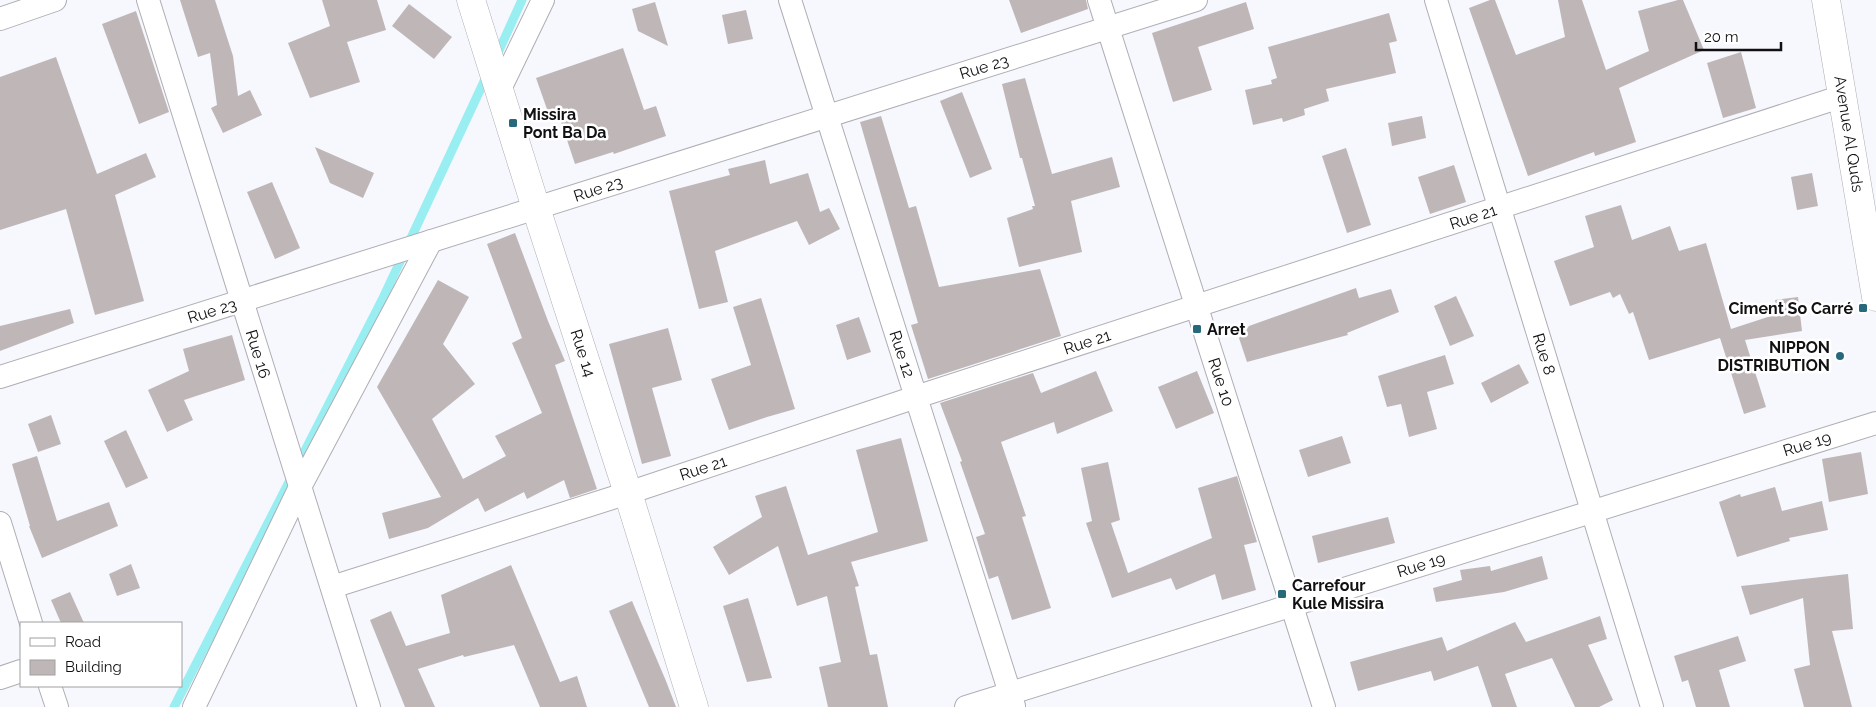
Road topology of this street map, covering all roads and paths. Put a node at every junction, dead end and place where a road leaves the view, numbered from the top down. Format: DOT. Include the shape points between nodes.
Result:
graph roads {
  1 [pos="55,0"];
  2 [pos="148,0"];
  3 [pos="471,0"];
  4 [pos="543,0"];
  5 [pos="790,0"];
  6 [pos="1099,0"];
  7 [pos="1196,0"];
  8 [pos="1436,0"];
  9 [pos="1826,0"];
  10 [pos="0,19"];
  11 [pos="1108,28"];
  12 [pos="499,91"];
  13 [pos="1843,96"];
  14 [pos="827,116"];
  15 [pos="536,208"];
  16 [pos="1499,208"];
  17 [pos="431,241"];
  18 [pos="1876,297"];
  19 [pos="242,301"];
  20 [pos="1196,306"];
  21 [pos="0,377"];
  22 [pos="916,397"];
  23 [pos="1876,423"];
  24 [pos="300,487"];
  25 [pos="628,493"];
  26 [pos="1592,512"];
  27 [pos="0,523"];
  28 [pos="332,587"];
  29 [pos="1292,606"];
  30 [pos="31,622"];
  31 [pos="20,671"];
  32 [pos="0,678"];
  33 [pos="50,687"];
  34 [pos="1012,700"];
  35 [pos="57,707"];
  36 [pos="194,707"];
  37 [pos="369,707"];
  38 [pos="694,707"];
  39 [pos="966,707"];
  40 [pos="1324,707"];
  41 [pos="1652,707"];
  1 -- 10 [label="street"];
  2 -- 19 [label="street, Rue 16"];
  3 -- 12 [label="street, Rue 14"];
  4 -- 12 [label="street"];
  5 -- 14 [label="street, Rue 12"];
  6 -- 11 [label="street, Rue 10"];
  7 -- 11 [label="street, Rue 23"];
  8 -- 16 [label="street, Rue 8"];
  9 -- 13 [label="street, Avenue Al Quds"];
  11 -- 14 [label="street, Rue 23"];
  11 -- 20 [label="street, Rue 10"];
  12 -- 15 [label="street, Rue 14"];
  13 -- 16 [label="street, Rue 21"];
  13 -- 18 [label="street, Avenue Al Quds"];
  14 -- 15 [label="street, Rue 23"];
  14 -- 22 [label="street, Rue 12"];
  15 -- 17 [label="street, Rue 23"];
  15 -- 25 [label="street, Rue 14"];
  16 -- 20 [label="street, Rue 21"];
  16 -- 26 [label="street, Rue 8"];
  17 -- 19 [label="street, Rue 23"];
  17 -- 24 [label="street"];
  19 -- 21 [label="street, Rue 23"];
  19 -- 24 [label="street, Rue 16"];
  20 -- 22 [label="street, Rue 21"];
  20 -- 29 [label="street, Rue 10"];
  22 -- 25 [label="street, Rue 21"];
  22 -- 34 [label="street, Rue 12"];
  23 -- 26 [label="street, Rue 19"];
  24 -- 28 [label="street, Rue 16"];
  24 -- 36 [label="street"];
  25 -- 28 [label="street, Rue 21"];
  25 -- 38 [label="street, Rue 14"];
  26 -- 29 [label="street, Rue 19"];
  26 -- 41 [label="street, Rue 8"];
  27 -- 30 [label="street"];
  28 -- 37 [label="street, Rue 16"];
  29 -- 34 [label="street, Rue 19"];
  29 -- 40 [label="street, Rue 10"];
  31 -- 32 [label="street"];
  33 -- 35 [label="street"];
  34 -- 39 [label="street, Rue 19"];
}
